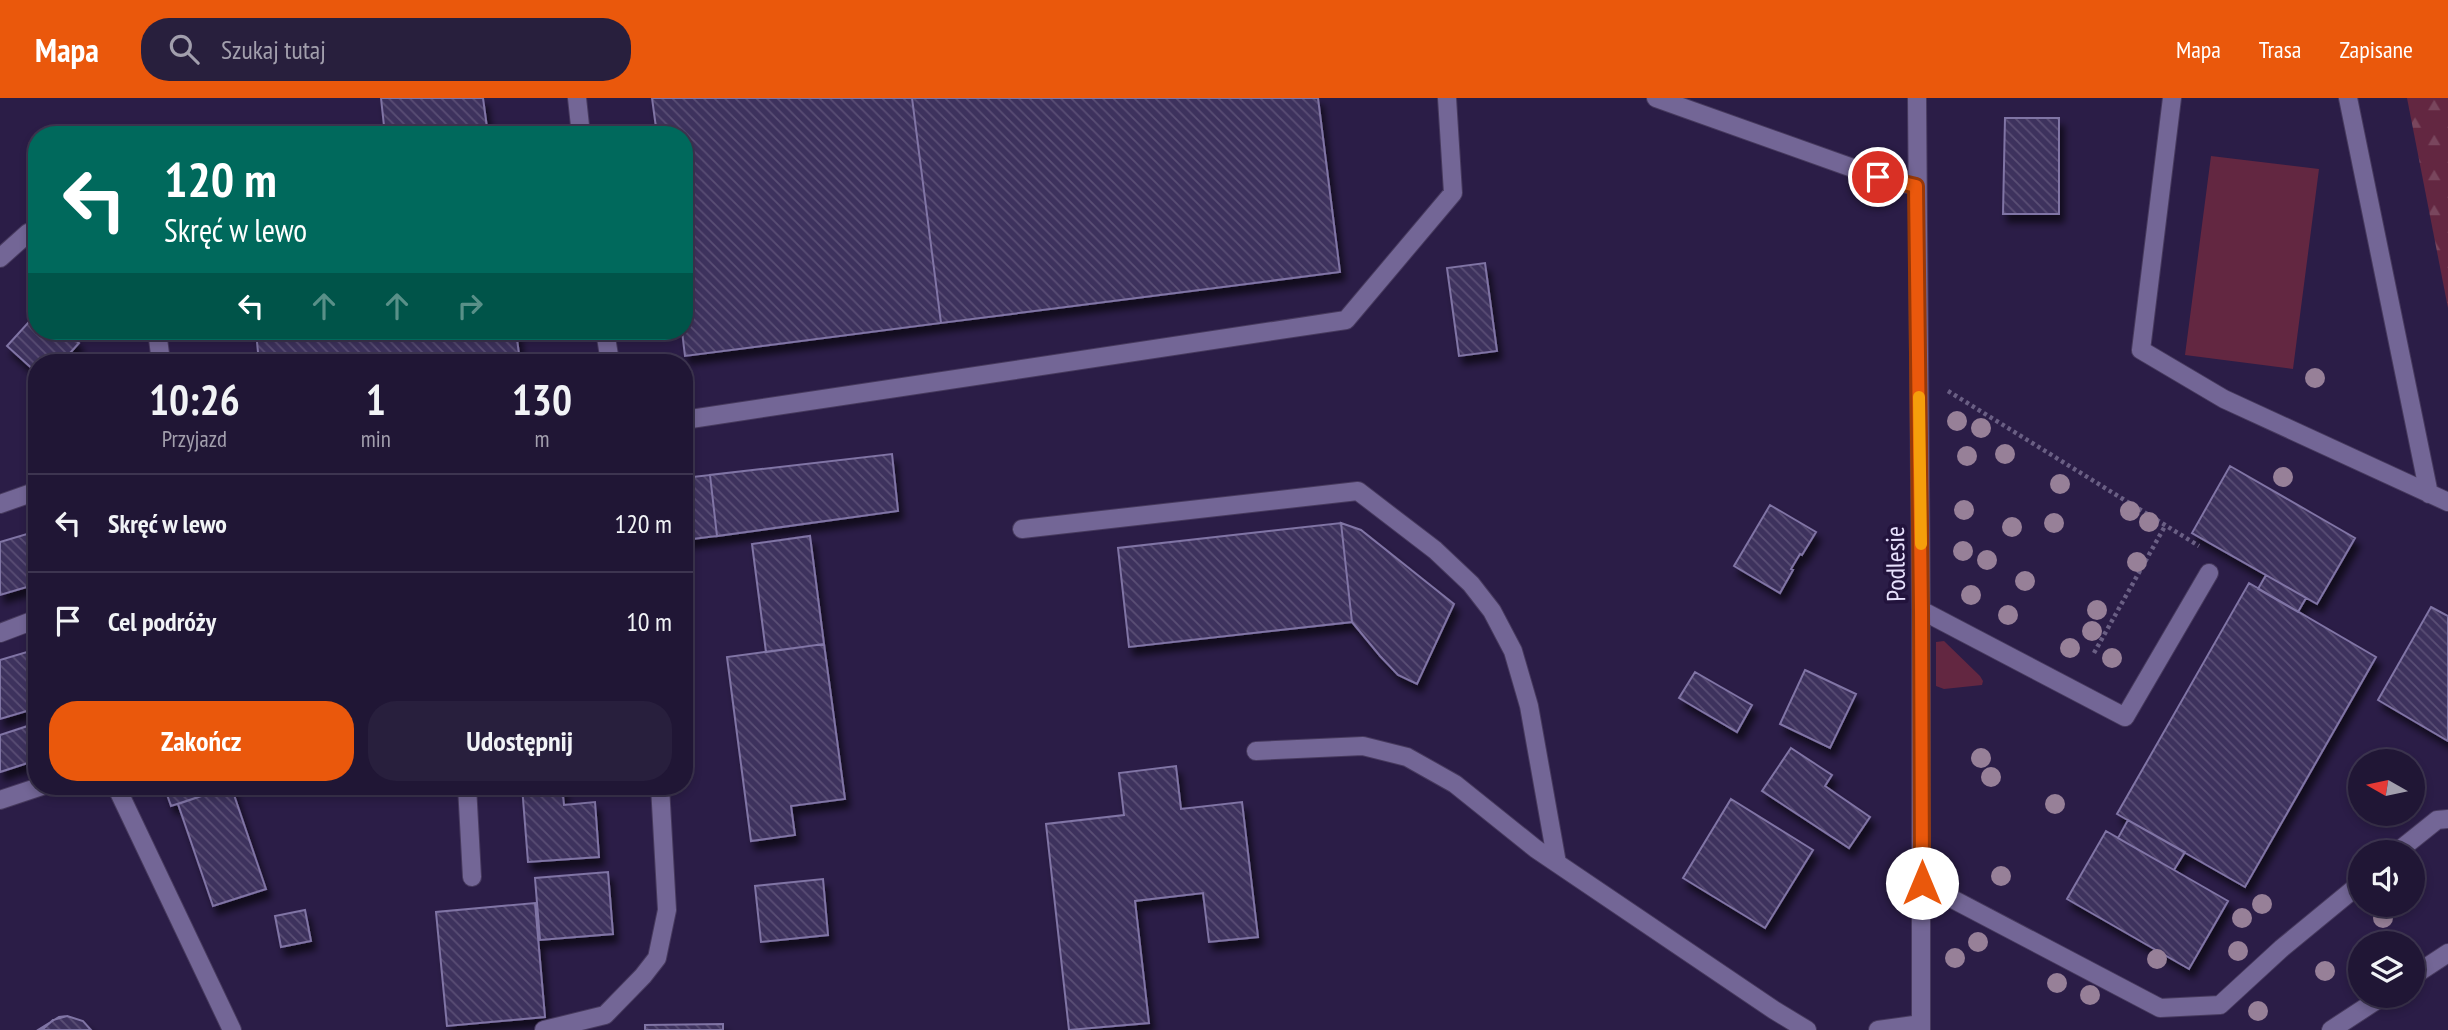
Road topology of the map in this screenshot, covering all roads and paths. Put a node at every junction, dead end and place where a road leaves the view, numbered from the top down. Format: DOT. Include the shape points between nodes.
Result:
graph roads {
  1 [pos="577,98"];
  2 [pos="1447,98"];
  3 [pos="1656,98"];
  4 [pos="1917,98"];
  5 [pos="2172,98"];
  6 [pos="2348,98"];
  7 [pos="580,126"];
  8 [pos="1916,186"];
  9 [pos="28,233"];
  10 [pos="0,258"];
  11 [pos="1919,377"];
  12 [pos="693,420"];
  13 [pos="28,494"];
  14 [pos="2429,494"];
  15 [pos="2448,502"];
  16 [pos="0,504"];
  17 [pos="2165,526"];
  18 [pos="1022,529"];
  19 [pos="2208,552"];
  20 [pos="2209,573"];
  21 [pos="1921,610"];
  22 [pos="28,622"];
  23 [pos="0,633"];
  24 [pos="2094,653"];
  25 [pos="1255,751"];
  26 [pos="28,791"];
  27 [pos="120,795"];
  28 [pos="467,795"];
  29 [pos="661,795"];
  30 [pos="0,800"];
  31 [pos="2448,819"];
  32 [pos="2412,840"];
  33 [pos="1557,863"];
  34 [pos="472,877"];
  35 [pos="1922,883"];
  36 [pos="2348,894"];
  37 [pos="2448,953"];
  38 [pos="2425,968"];
  39 [pos="2367,1008"];
  40 [pos="1921,1027"];
  41 [pos="2341,1027"];
  42 [pos="232,1030"];
  43 [pos="544,1030"];
  44 [pos="1807,1030"];
  45 [pos="1878,1030"];
  1 -- 7 [label="street"];
  2 -- 12 [label="street" via="1453,193 1346,320"];
  3 -- 8 [label="street" via="1878,177"];
  4 -- 8 [label="street, Podlesie"];
  5 -- 14 [label="street" via="2141,350 2224,399"];
  6 -- 14 [label="street"];
  8 -- 11 [label="street, Podlesie"];
  9 -- 10 [label="street"];
  11 -- 17 [label="path"];
  11 -- 21 [label="street, Podlesie"];
  13 -- 16 [label="street"];
  14 -- 15 [label="street"];
  17 -- 19 [label="path"];
  17 -- 24 [label="path"];
  18 -- 33 [label="street" via="1358,491 1471,584 1514,651 1529,706"];
  20 -- 21 [label="street" via="2125,717"];
  21 -- 35 [label="street, Podlesie"];
  22 -- 23 [label="street"];
  25 -- 33 [label="street" via="1363,746 1407,757 1455,784"];
  26 -- 30 [label="street"];
  27 -- 42 [label="street"];
  28 -- 34 [label="street"];
  29 -- 43 [label="street" via="667,909 657,958 605,1015"];
  31 -- 32 [label="street" via="2437,820"];
  33 -- 44 [label="street"];
  35 -- 36 [label="street" via="2160,1008 2220,1005"];
  35 -- 40 [label="street, Podlesie"];
  37 -- 38 [label="street"];
  39 -- 41 [label="street"];
  40 -- 45 [label="street"];
}
